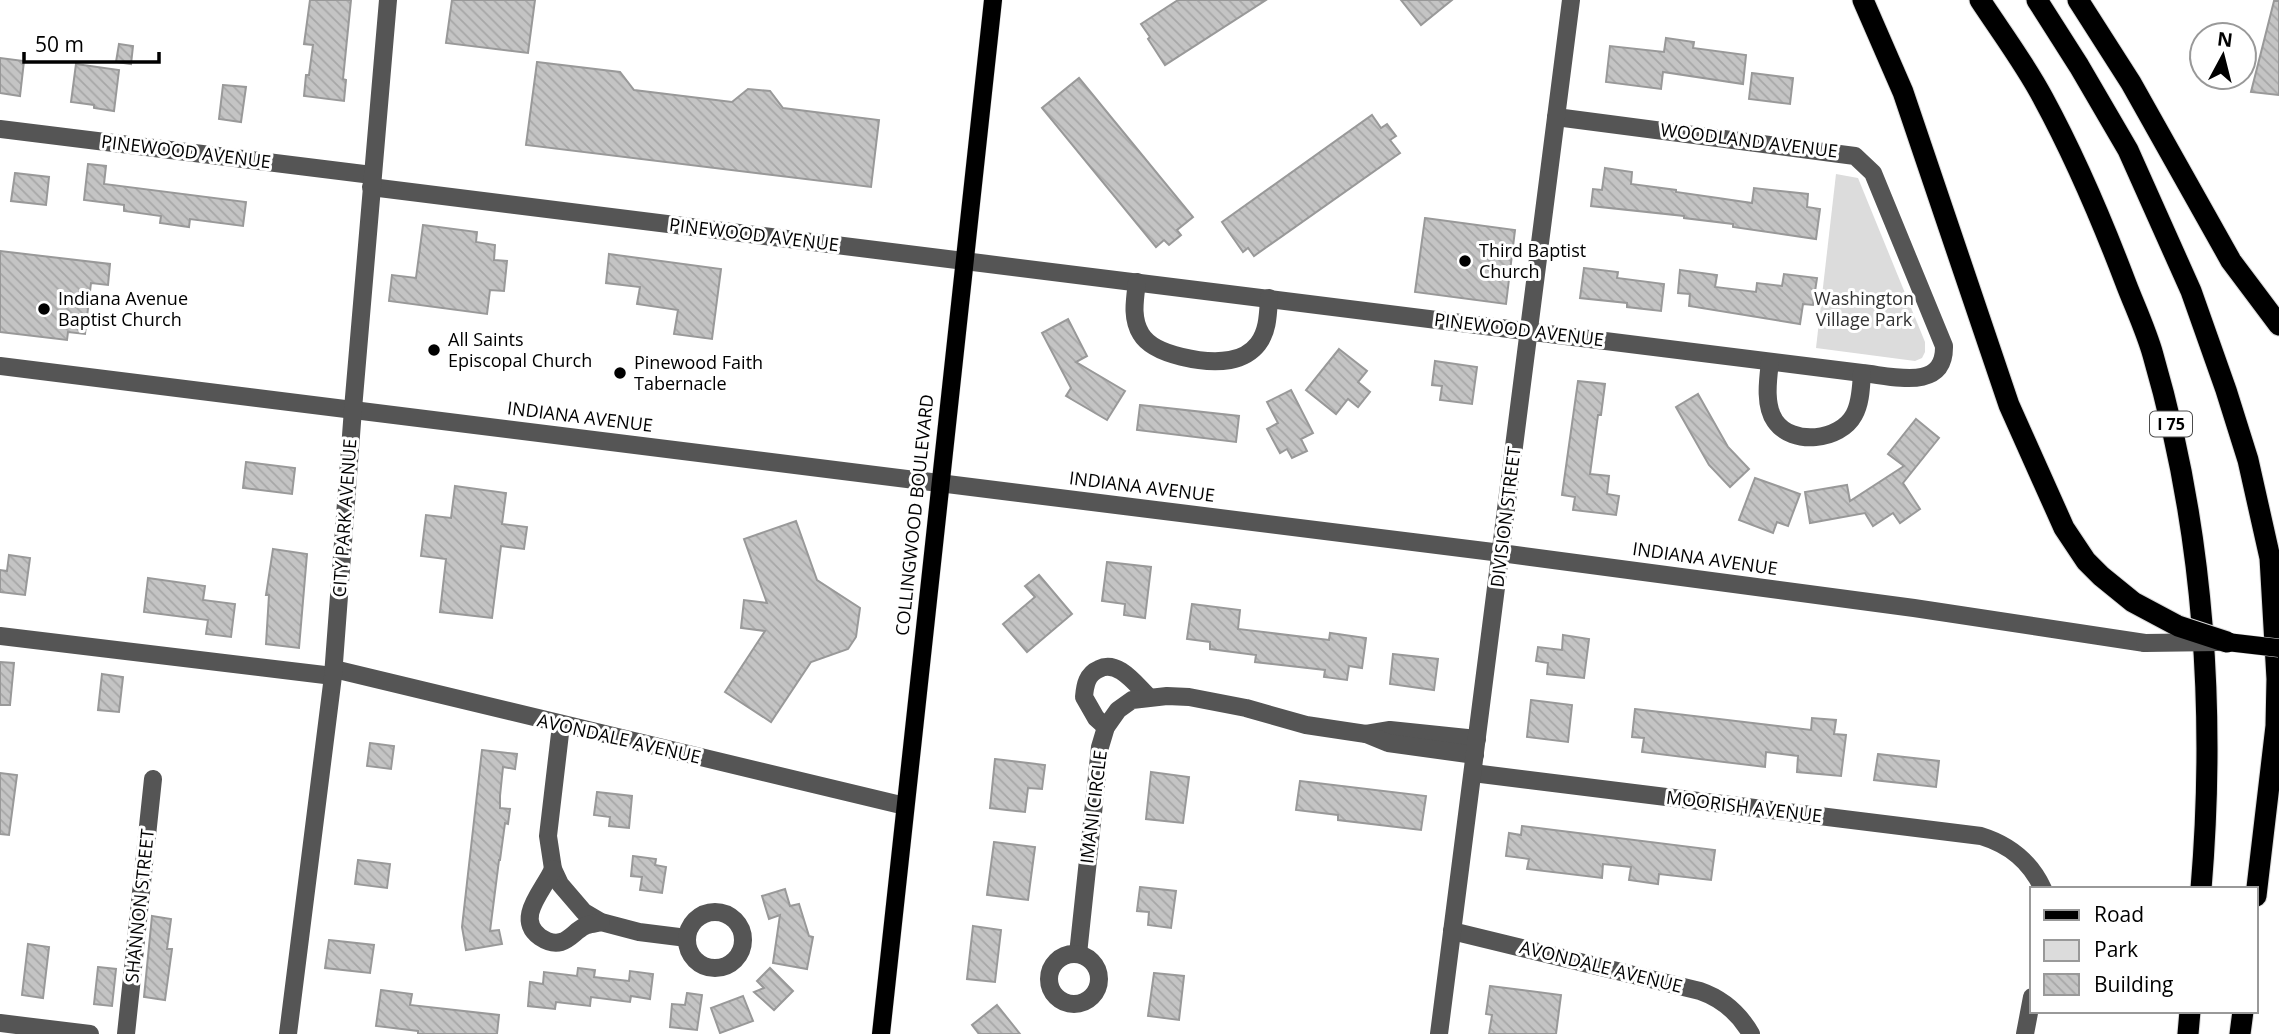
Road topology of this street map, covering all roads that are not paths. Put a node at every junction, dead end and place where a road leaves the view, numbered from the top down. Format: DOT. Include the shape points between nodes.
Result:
graph roads {
  1 [pos="388,0"];
  2 [pos="993,0"];
  3 [pos="1571,0"];
  4 [pos="1863,0"];
  5 [pos="1980,0"];
  6 [pos="2037,0"];
  7 [pos="2078,0"];
  8 [pos="1556,117"];
  9 [pos="0,129"];
  10 [pos="372,181"];
  11 [pos="965,261"];
  12 [pos="1137,282"];
  13 [pos="1269,298"];
  14 [pos="2279,325"];
  15 [pos="1529,330"];
  16 [pos="1944,346"];
  17 [pos="1769,362"];
  18 [pos="0,366"];
  19 [pos="1863,373"];
  20 [pos="353,409"];
  21 [pos="939,484"];
  22 [pos="1502,553"];
  23 [pos="0,636"];
  24 [pos="2227,642"];
  25 [pos="2279,648"];
  26 [pos="334,673"];
  27 [pos="1149,697"];
  28 [pos="561,725"];
  29 [pos="1106,727"];
  30 [pos="1475,756"];
  31 [pos="153,779"];
  32 [pos="905,806"];
  33 [pos="552,869"];
  34 [pos="2042,887"];
  35 [pos="2201,887"];
  36 [pos="2257,887"];
  37 [pos="601,922"];
  38 [pos="1452,931"];
  39 [pos="687,937"];
  40 [pos="1078,954"];
  41 [pos="2030,1008"];
  42 [pos="2190,1013"];
  43 [pos="2243,1013"];
  44 [pos="0,1023"];
  45 [pos="1746,1027"];
  46 [pos="90,1034"];
  47 [pos="126,1034"];
  48 [pos="288,1034"];
  49 [pos="881,1034"];
  50 [pos="1440,1034"];
  51 [pos="2025,1034"];
  52 [pos="2188,1034"];
  53 [pos="2240,1034"];
  1 -- 10 [label="street, CITY PARK AVENUE"];
  2 -- 11 [label="main road, COLLINGWOOD BOULEVARD"];
  3 -- 8 [label="street, DIVISION STREET"];
  4 -- 24 [label="highway, bridge" via="1903,92 2009,405 2064,528 2080,554 2133,602 2178,626"];
  5 -- 35 [label="highway, I 75" via="2042,96 2092,196 2152,352 2175,437 2190,521 2207,709"];
  6 -- 36 [label="highway" via="2127,150 2191,291 2248,460 2270,558 2277,679"];
  7 -- 14 [label="highway" via="2131,83 2231,261"];
  8 -- 15 [label="street, DIVISION STREET"];
  8 -- 16 [label="street, WOODLAND AVENUE" via="1855,156 1873,173"];
  9 -- 10 [label="street, PINEWOOD AVENUE"];
  10 -- 11 [label="street, PINEWOOD AVENUE"];
  10 -- 20 [label="street, CITY PARK AVENUE"];
  11 -- 12 [label="street, PINEWOOD AVENUE"];
  11 -- 21 [label="main road, COLLINGWOOD BOULEVARD"];
  12 -- 13 [label="street, PINEWOOD AVENUE"];
  12 -- 13 [label="street" via="1134,313 1139,332 1144,340 1172,355 1231,360 1250,352 1267,325"];
  13 -- 15 [label="street, PINEWOOD AVENUE"];
  15 -- 17 [label="street, PINEWOOD AVENUE"];
  15 -- 22 [label="street, DIVISION STREET"];
  16 -- 19 [label="street, PINEWOOD AVENUE" via="1944,359 1932,374 1920,378"];
  17 -- 19 [label="street, PINEWOOD AVENUE"];
  17 -- 19 [label="street" via="1774,421 1783,429 1810,437 1823,437 1846,425 1858,403"];
  18 -- 20 [label="street, INDIANA AVENUE"];
  20 -- 21 [label="street, INDIANA AVENUE"];
  20 -- 26 [label="street, CITY PARK AVENUE"];
  21 -- 22 [label="street, INDIANA AVENUE"];
  21 -- 32 [label="main road, COLLINGWOOD BOULEVARD"];
  22 -- 24 [label="street, INDIANA AVENUE, bridge" via="2145,643"];
  22 -- 30 [label="street, DIVISION STREET"];
  23 -- 26 [label="street, AVONDALE AVENUE"];
  24 -- 25 [label="main road, INDIANA AVENUE, bridge"];
  26 -- 28 [label="street, AVONDALE AVENUE"];
  26 -- 48 [label="street, CITY PARK AVENUE"];
  27 -- 29 [label="street, IMANI CIRCLE" via="1132,700"];
  27 -- 29 [label="street" via="1116,667 1095,670 1088,676 1084,697"];
  27 -- 30 [label="street, IMANI CIRCLE" via="1216,701 1306,725 1366,734 1390,730"];
  28 -- 32 [label="street, AVONDALE AVENUE"];
  28 -- 33 [label="street" via="548,836"];
  29 -- 40 [label="street, IMANI CIRCLE" via="1100,747"];
  30 -- 34 [label="street, MOORISH AVENUE" via="1975,835 2013,850 2030,866"];
  30 -- 38 [label="street, DIVISION STREET"];
  31 -- 47 [label="street, SHANNON STREET"];
  32 -- 49 [label="main road, COLLINGWOOD BOULEVARD"];
  33 -- 37 [label="street" via="570,898"];
  33 -- 37 [label="street" via="532,903 528,918 532,932 546,941 560,942"];
  37 -- 39 [label="street"];
  38 -- 45 [label="street, AVONDALE AVENUE" via="1700,991 1722,1001"];
  38 -- 50 [label="street, DIVISION STREET"];
  41 -- 51 [label="street"];
  42 -- 52 [label="highway"];
  43 -- 53 [label="highway"];
  44 -- 46 [label="street"];
}
